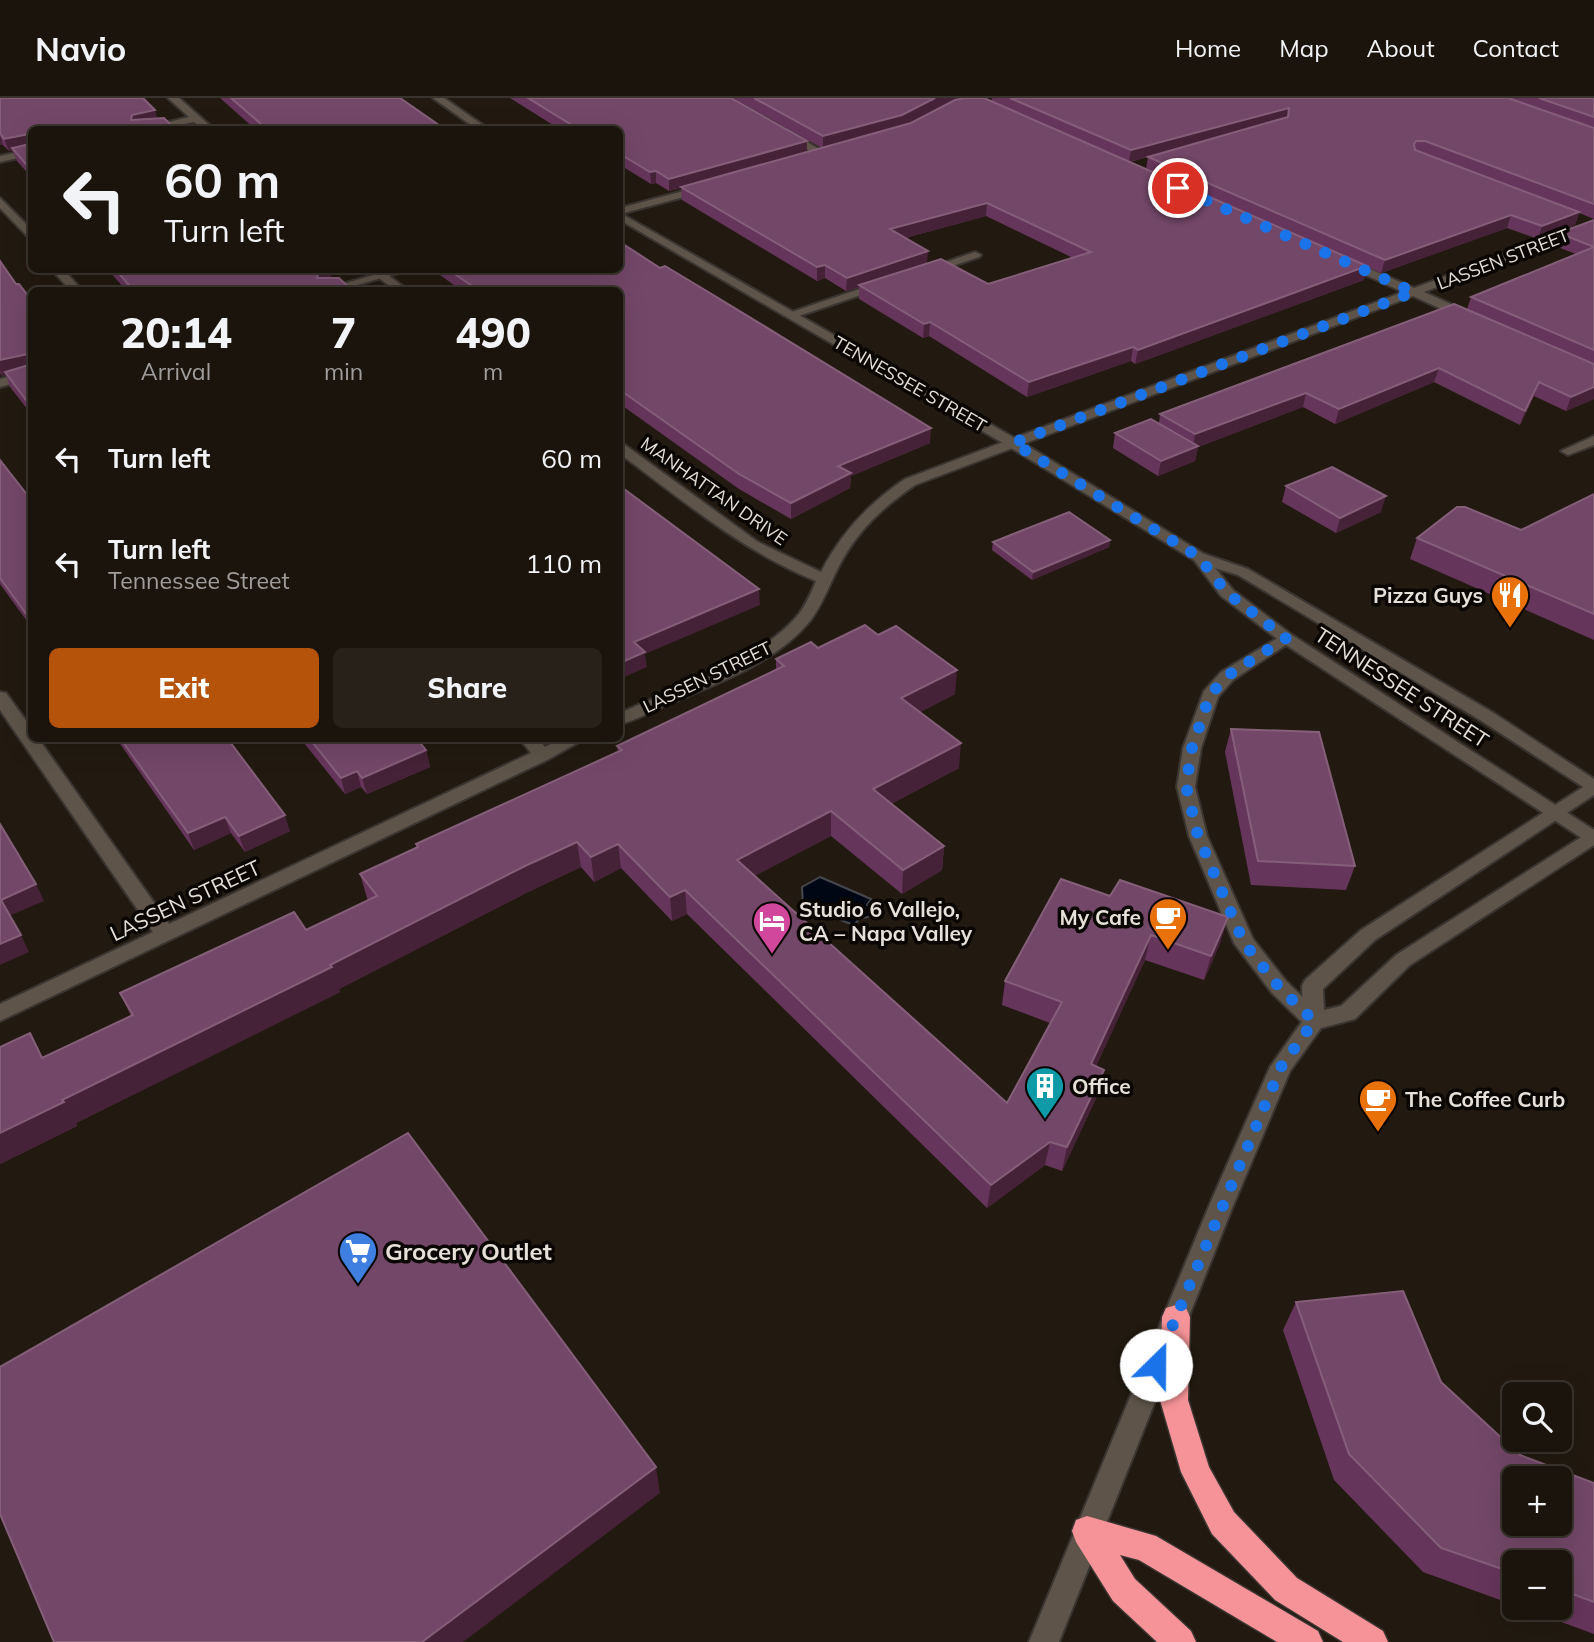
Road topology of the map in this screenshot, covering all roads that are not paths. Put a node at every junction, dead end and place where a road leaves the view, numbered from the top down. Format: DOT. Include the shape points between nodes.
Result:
graph roads {
  1 [pos="173,98"];
  2 [pos="438,98"];
  3 [pos="197,118"];
  4 [pos="160,126"];
  5 [pos="206,126"];
  6 [pos="479,126"];
  7 [pos="775,128"];
  8 [pos="836,151"];
  9 [pos="28,153"];
  10 [pos="824,155"];
  11 [pos="812,158"];
  12 [pos="0,159"];
  13 [pos="712,186"];
  14 [pos="0,201"];
  15 [pos="623,213"];
  16 [pos="623,216"];
  17 [pos="1589,223"];
  18 [pos="28,233"];
  19 [pos="1328,254"];
  20 [pos="975,255"];
  21 [pos="61,273"];
  22 [pos="374,273"];
  23 [pos="378,273"];
  24 [pos="908,277"];
  25 [pos="895,281"];
  26 [pos="73,287"];
  27 [pos="336,287"];
  28 [pos="398,287"];
  29 [pos="1414,292"];
  30 [pos="789,316"];
  31 [pos="1486,325"];
  32 [pos="28,375"];
  33 [pos="0,383"];
  34 [pos="1594,440"];
  35 [pos="1013,443"];
  36 [pos="623,450"];
  37 [pos="1568,451"];
  38 [pos="1199,557"];
  39 [pos="826,580"];
  40 [pos="1286,638"];
  41 [pos="0,698"];
  42 [pos="623,718"];
  43 [pos="28,738"];
  44 [pos="31,742"];
  45 [pos="531,742"];
  46 [pos="570,742"];
  47 [pos="543,755"];
  48 [pos="1593,787"];
  49 [pos="1552,813"];
  50 [pos="1593,837"];
  51 [pos="166,935"];
  52 [pos="0,1013"];
  53 [pos="1314,1021"];
  54 [pos="1176,1317"];
  55 [pos="1087,1531"];
  56 [pos="1044,1642"];
  57 [pos="1180,1642"];
  58 [pos="1307,1642"];
  59 [pos="1372,1642"];
  1 -- 3 [label="street"];
  2 -- 6 [label="street"];
  3 -- 4 [label="street"];
  3 -- 5 [label="street"];
  7 -- 10 [label="street"];
  8 -- 10 [label="street"];
  9 -- 12 [label="street"];
  10 -- 11 [label="street"];
  13 -- 15 [label="street"];
  14 -- 18 [label="street"];
  16 -- 30 [label="street, TENNESSEE STREET"];
  17 -- 29 [label="street, LASSEN STREET"];
  19 -- 29 [label="street"];
  20 -- 24 [label="street"];
  21 -- 26 [label="street"];
  22 -- 27 [label="street"];
  23 -- 28 [label="street"];
  25 -- 30 [label="street"];
  29 -- 31 [label="street"];
  29 -- 35 [label="street, LASSEN STREET"];
  30 -- 35 [label="street, TENNESSEE STREET"];
  32 -- 33 [label="street"];
  34 -- 37 [label="street"];
  35 -- 38 [label="street, TENNESSEE STREET"];
  35 -- 39 [label="street, LASSEN STREET" via="910,482 880,501 850,534"];
  36 -- 39 [label="street, MANHATTAN DRIVE" via="753,544"];
  38 -- 40 [label="street, TENNESSEE STREET" via="1227,593"];
  38 -- 48 [label="street, TENNESSEE STREET" via="1243,572 1486,716"];
  39 -- 42 [label="street, LASSEN STREET" via="804,618 784,639"];
  40 -- 49 [label="street, TENNESSEE STREET"];
  40 -- 53 [label="street" via="1227,676 1210,695 1192,748 1186,786 1198,836 1244,943"];
  41 -- 43 [label="street"];
  44 -- 51 [label="street"];
  45 -- 47 [label="street"];
  46 -- 47 [label="street, LASSEN STREET"];
  47 -- 51 [label="street, LASSEN STREET"];
  48 -- 49 [label="street"];
  49 -- 50 [label="street, TENNESSEE STREET"];
  49 -- 53 [label="street" via="1368,935 1334,963 1312,986"];
  50 -- 53 [label="street" via="1403,960 1348,1013"];
  51 -- 52 [label="street, LASSEN STREET"];
  53 -- 54 [label="street" via="1281,1067"];
  54 -- 55 [label="street"];
  54 -- 59 [label="highway" via="1174,1400 1196,1472 1223,1523 1286,1589"];
  55 -- 56 [label="street"];
  55 -- 57 [label="highway" via="1124,1590"];
  55 -- 58 [label="highway" via="1145,1547"];
}
